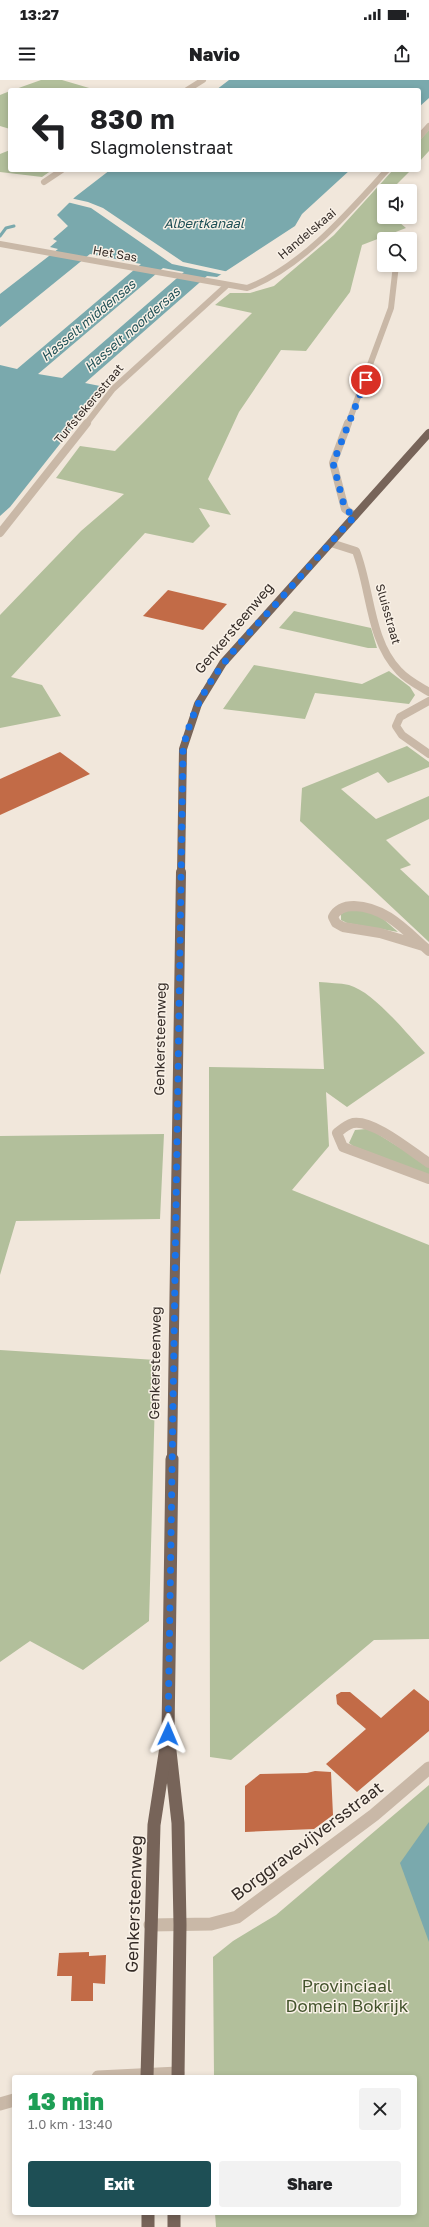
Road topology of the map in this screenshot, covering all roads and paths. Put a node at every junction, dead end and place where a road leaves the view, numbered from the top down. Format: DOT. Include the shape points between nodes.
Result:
graph roads {
  1 [pos="203,80"];
  2 [pos="190,88"];
  3 [pos="429,126"];
  4 [pos="421,135"];
  5 [pos="59,172"];
  6 [pos="385,172"];
  7 [pos="44,182"];
  8 [pos="0,244"];
  9 [pos="395,272"];
  10 [pos="226,286"];
  11 [pos="429,433"];
  12 [pos="355,516"];
  13 [pos="0,533"];
  14 [pos="330,543"];
  15 [pos="429,692"];
  16 [pos="429,701"];
  17 [pos="429,754"];
  18 [pos="426,949"];
  19 [pos="429,1162"];
  20 [pos="429,1179"];
  21 [pos="168,1734"];
  22 [pos="429,1768"];
  23 [pos="150,1925"];
  24 [pos="180,1925"];
  25 [pos="147,2075"];
  26 [pos="178,2075"];
  27 [pos="12,2101"];
  28 [pos="0,2104"];
  29 [pos="148,2215"];
  30 [pos="174,2215"];
  31 [pos="148,2227"];
  32 [pos="174,2227"];
  1 -- 2 [label="street"];
  3 -- 4 [label="street"];
  5 -- 7 [label="street"];
  6 -- 10 [label="street, Handelskaai" via="329,233 266,281 247,288"];
  8 -- 10 [label="street, Het Sas"];
  9 -- 12 [label="street" via="391,308 333,463 345,509"];
  10 -- 13 [label="street, Turfstekersstraat" via="113,389"];
  11 -- 12 [label="main road, Genkersteenweg"];
  12 -- 14 [label="main road, Genkersteenweg"];
  14 -- 15 [label="street, Sluisstraat" via="356,551 387,655 399,671"];
  14 -- 21 [label="main road, Genkersteenweg" via="223,663 201,697 183,749"];
  16 -- 17 [label="street" via="400,717 396,726 402,735"];
  18 -- 18 [label="street" via="374,932 343,927 336,923 334,914 337,910 350,906 376,908"];
  19 -- 20 [label="street" via="368,1125 346,1125 337,1133 343,1146"];
  21 -- 23 [label="main road, Genkersteenweg" via="154,1825"];
  21 -- 24 [label="main road, Genkersteenweg" via="178,1823"];
  22 -- 24 [label="street, Borggravevijversstraat" via="374,1815 237,1917 210,1924"];
  23 -- 24 [label="street, Borggravevijversstraat"];
  23 -- 25 [label="main road, Genkersteenweg"];
  24 -- 26 [label="main road, Genkersteenweg"];
  25 -- 26 [label="street"];
  27 -- 28 [label="street"];
  29 -- 31 [label="main road"];
  30 -- 32 [label="main road"];
}
